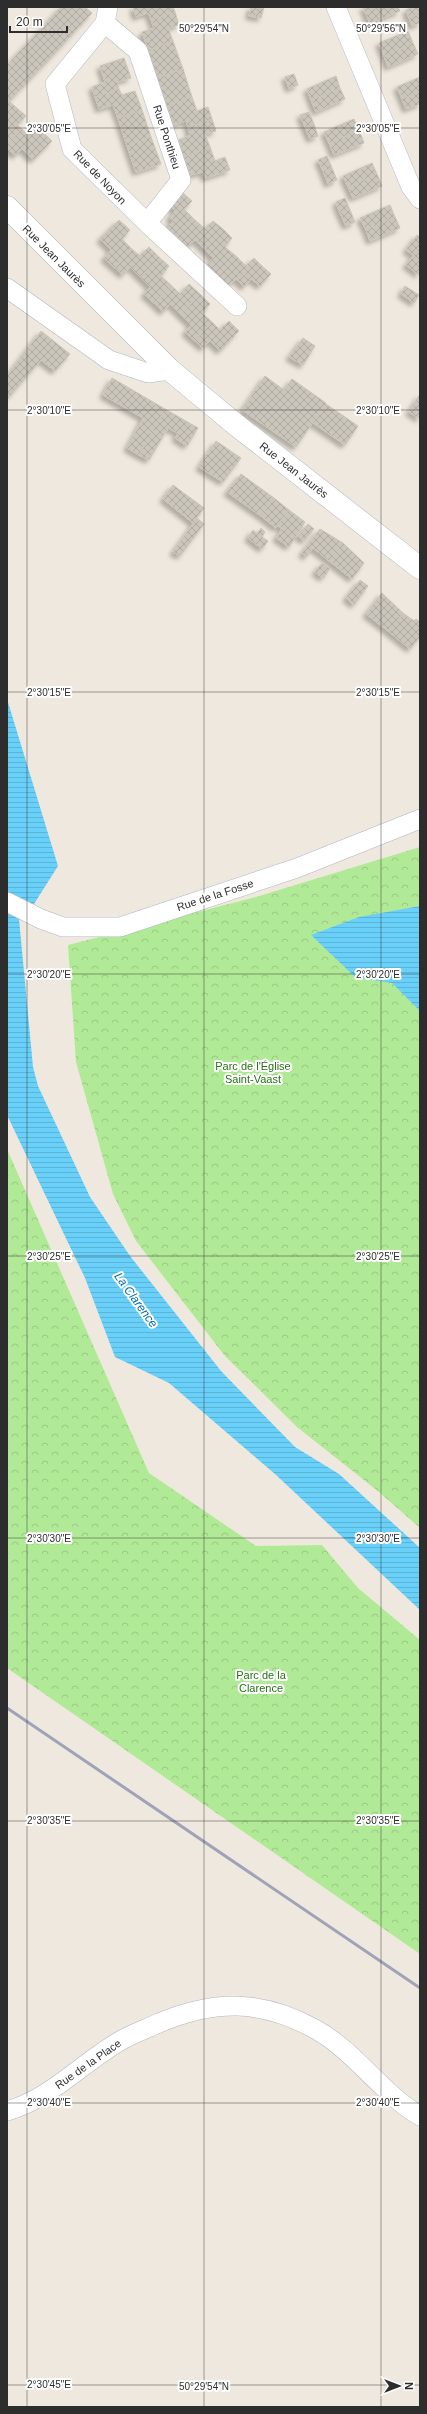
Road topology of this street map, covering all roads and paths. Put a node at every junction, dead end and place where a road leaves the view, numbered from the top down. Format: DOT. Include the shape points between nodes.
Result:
graph roads {
  1 [pos="336,7"];
  2 [pos="107,15"];
  3 [pos="420,199"];
  4 [pos="7,207"];
  5 [pos="146,223"];
  6 [pos="7,288"];
  7 [pos="237,306"];
  8 [pos="170,370"];
  9 [pos="420,568"];
  10 [pos="420,819"];
  11 [pos="7,902"];
  12 [pos="7,2110"];
  13 [pos="420,2116"];
  1 -- 3 [label="street" via="411,187"];
  2 -- 5 [label="street, Rue Ponthieu" via="138,51 181,180"];
  2 -- 5 [label="street, Rue de Noyon" via="55,84 72,149"];
  4 -- 8 [label="main road, Rue Jean Jaurès"];
  5 -- 7 [label="street"];
  6 -- 8 [label="street" via="109,360 148,373"];
  8 -- 9 [label="main road, Rue Jean Jaurès"];
  10 -- 11 [label="street, Rue de la Fosse" via="297,868 120,927 63,927 40,919"];
  12 -- 13 [label="street, Rue de la Place" via="39,2098 120,2040 179,2015 229,2005 271,2010 293,2017 317,2030"];
}
